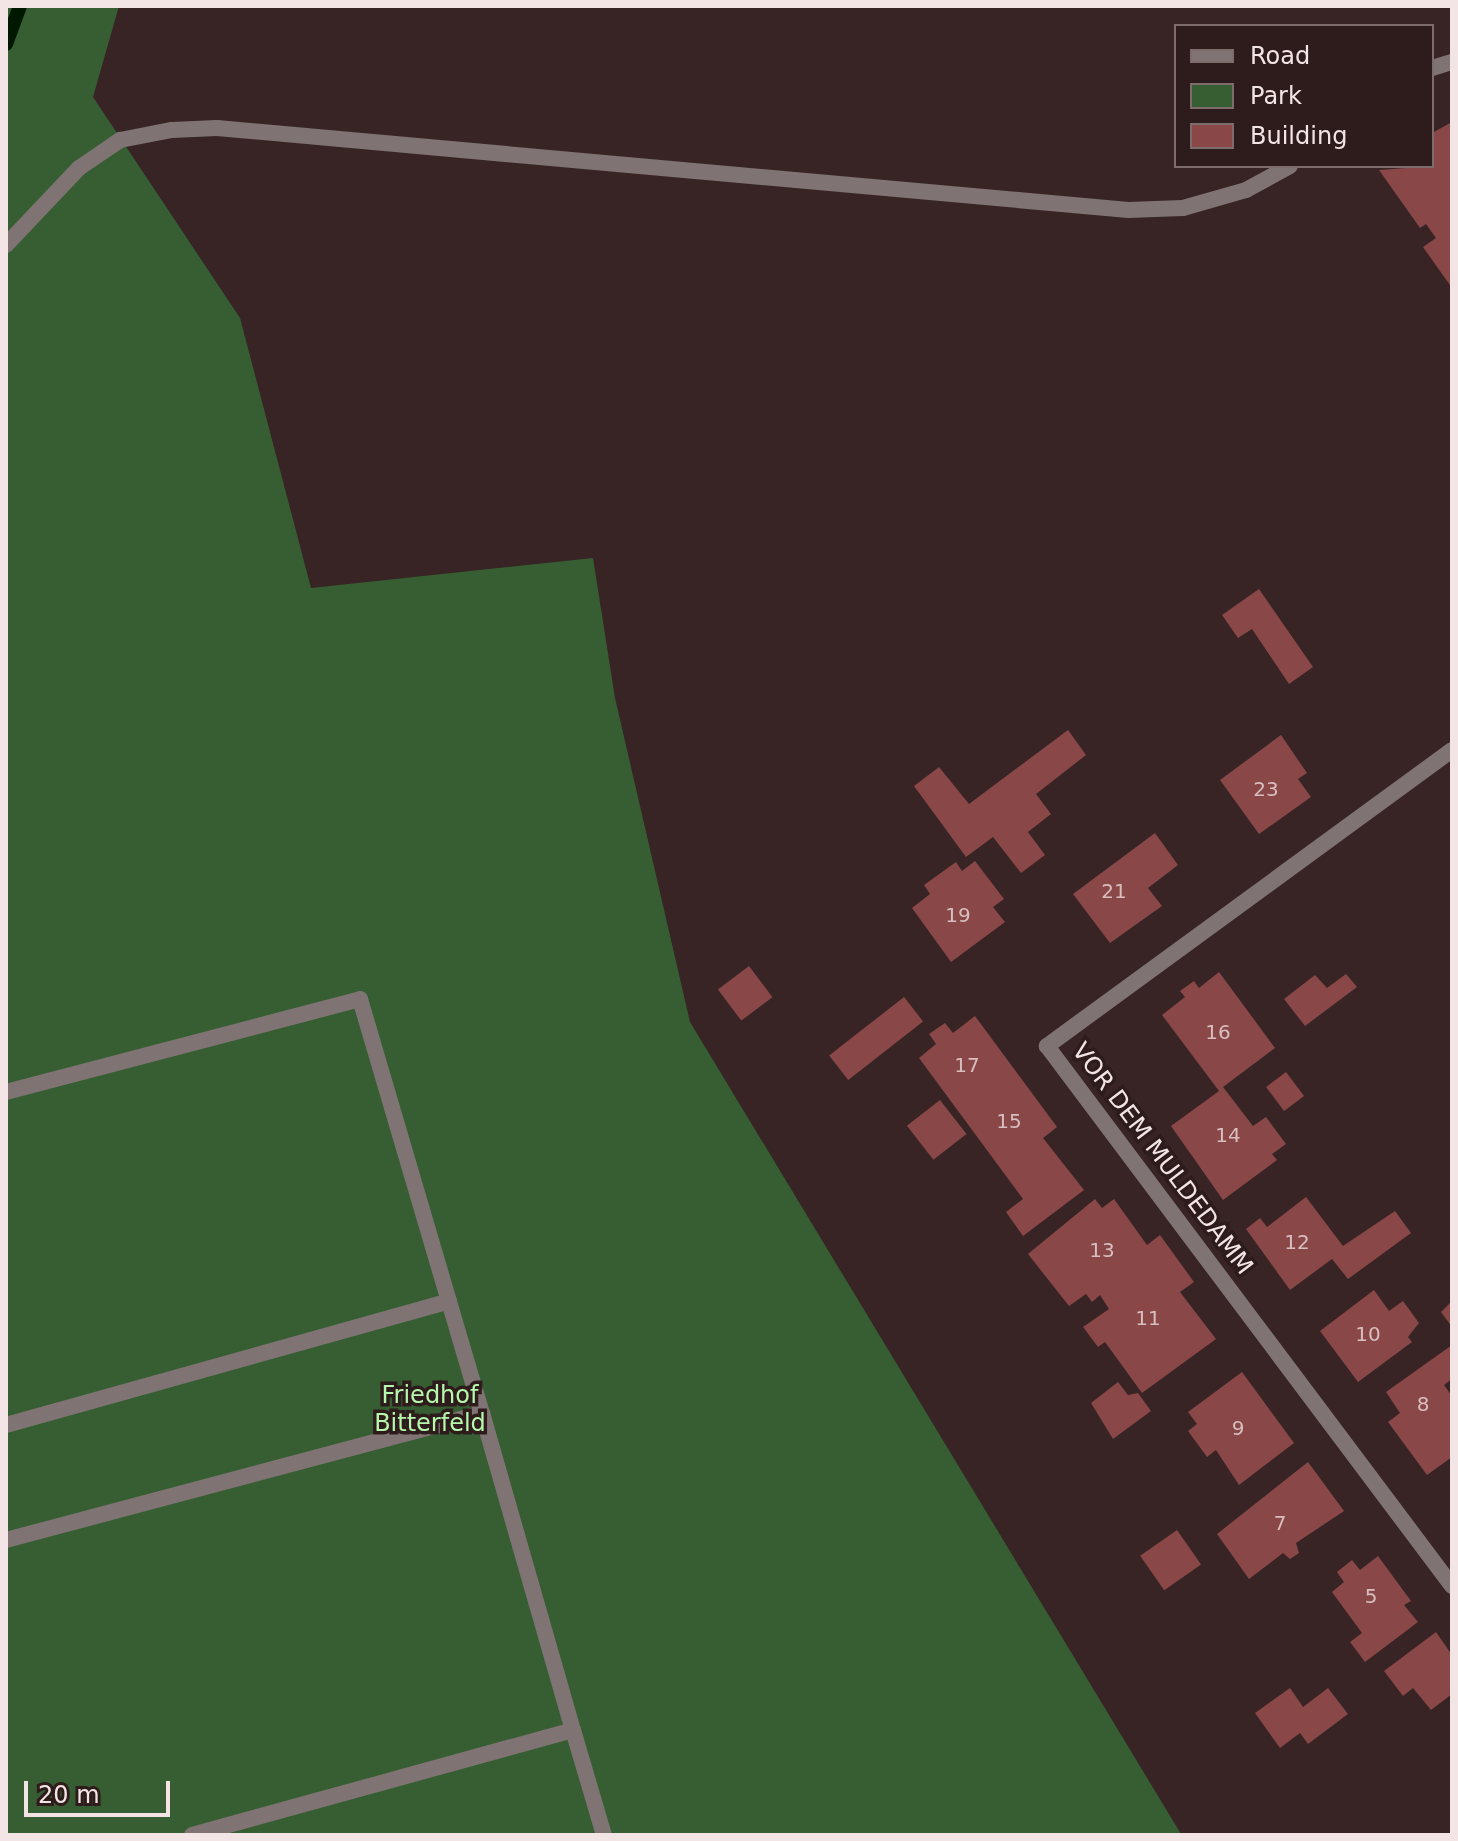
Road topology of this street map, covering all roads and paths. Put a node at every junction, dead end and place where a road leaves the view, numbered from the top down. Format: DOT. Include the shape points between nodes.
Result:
graph roads {
  1 [pos="1286,168"];
  2 [pos="6,245"];
  3 [pos="1452,750"];
  4 [pos="6,1092"];
  5 [pos="449,1301"];
  6 [pos="482,1413"];
  7 [pos="6,1425"];
  8 [pos="6,1540"];
  9 [pos="1452,1586"];
  10 [pos="573,1730"];
  11 [pos="192,1835"];
  12 [pos="604,1835"];
  1 -- 2 [label="street" via="1246,190 1183,208 1128,210 217,128 172,130 120,140 79,168"];
  3 -- 9 [label="street, VOR DEM MULDEDAMM" via="1047,1046"];
  4 -- 5 [label="street" via="360,999"];
  5 -- 6 [label="street"];
  5 -- 7 [label="street"];
  6 -- 8 [label="street"];
  6 -- 10 [label="street"];
  10 -- 11 [label="street"];
  10 -- 12 [label="street"];
}
